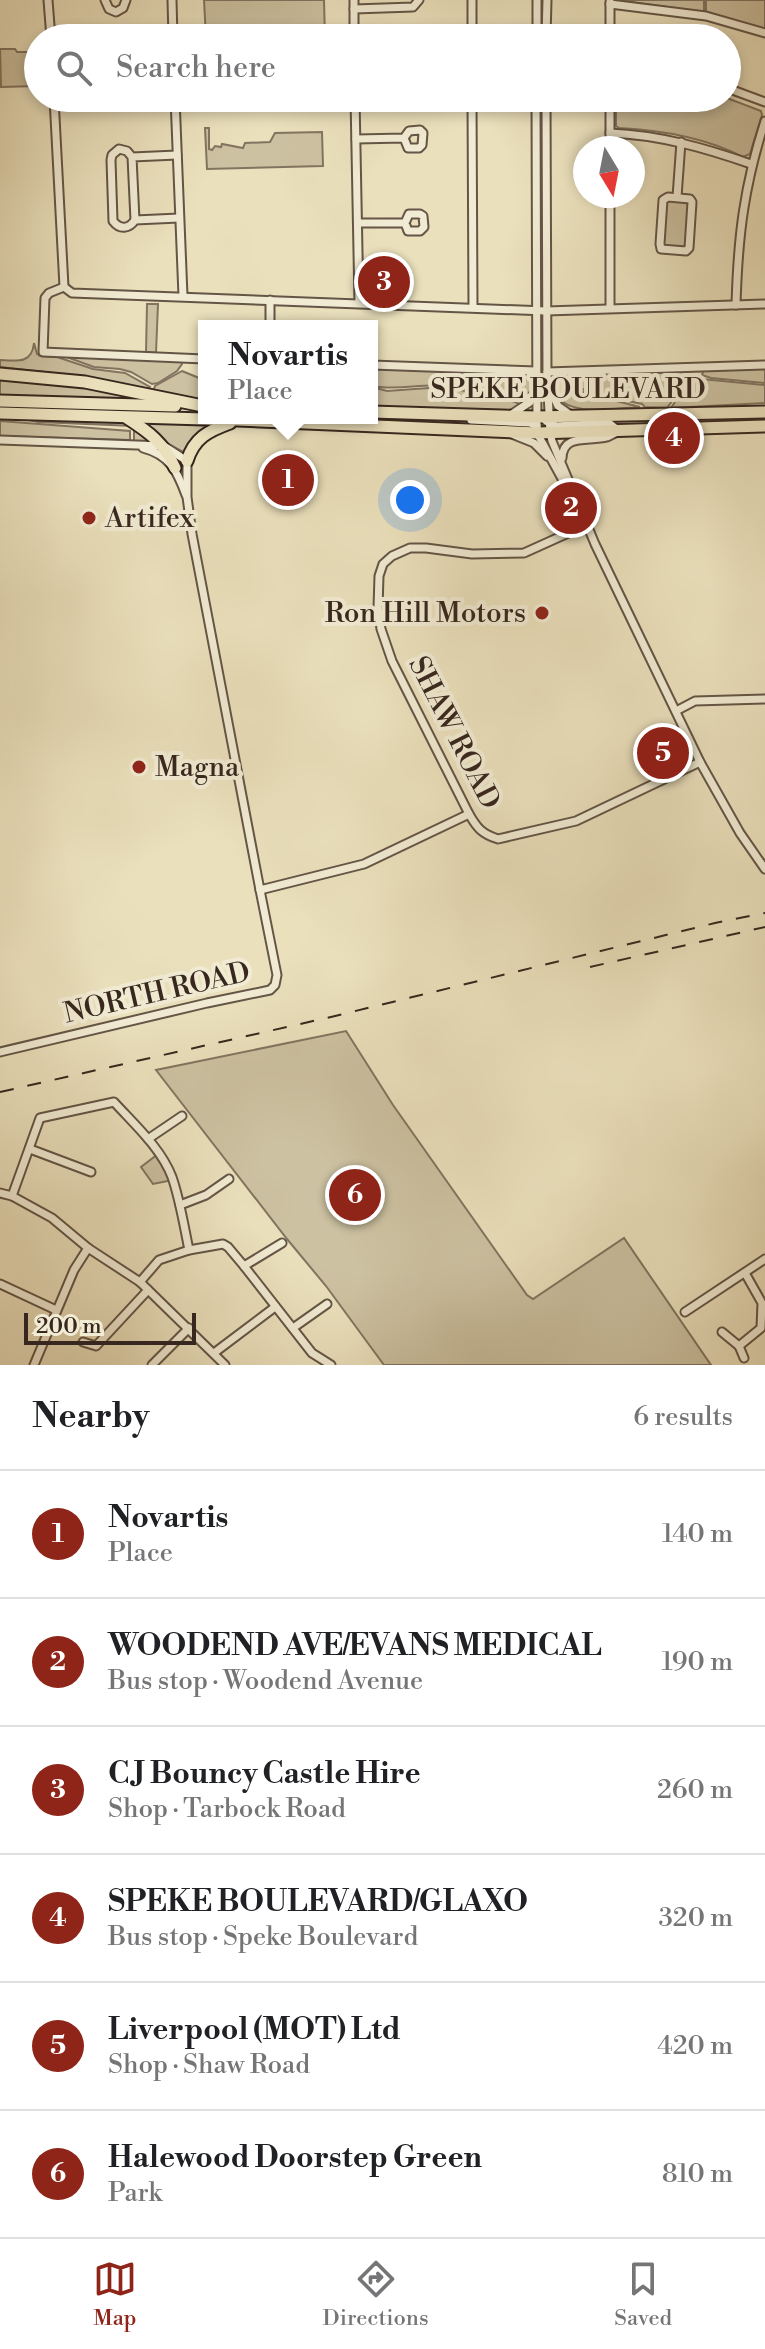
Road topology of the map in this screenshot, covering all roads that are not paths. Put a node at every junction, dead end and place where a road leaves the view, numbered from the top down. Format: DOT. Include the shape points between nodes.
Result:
graph roads {
  1 [pos="48,0"];
  2 [pos="105,0"];
  3 [pos="126,0"];
  4 [pos="172,0"];
  5 [pos="419,0"];
  6 [pos="472,0"];
  7 [pos="537,0"];
  8 [pos="547,0"];
  9 [pos="610,2"];
  10 [pos="354,4"];
  11 [pos="50,24"];
  12 [pos="173,24"];
  13 [pos="472,24"];
  14 [pos="537,24"];
  15 [pos="546,24"];
  16 [pos="610,24"];
  17 [pos="734,24"];
  18 [pos="741,26"];
  19 [pos="765,33"];
  20 [pos="741,93"];
  21 [pos="765,102"];
  22 [pos="55,112"];
  23 [pos="175,112"];
  24 [pos="355,112"];
  25 [pos="472,112"];
  26 [pos="536,112"];
  27 [pos="546,112"];
  28 [pos="610,112"];
  29 [pos="765,121"];
  30 [pos="610,133"];
  31 [pos="404,138"];
  32 [pos="356,139"];
  33 [pos="681,142"];
  34 [pos="177,155"];
  35 [pos="132,157"];
  36 [pos="751,164"];
  37 [pos="677,197"];
  38 [pos="610,208"];
  39 [pos="179,218"];
  40 [pos="135,220"];
  41 [pos="358,223"];
  42 [pos="405,223"];
  43 [pos="64,287"];
  44 [pos="183,296"];
  45 [pos="270,300"];
  46 [pos="359,303"];
  47 [pos="765,304"];
  48 [pos="736,305"];
  49 [pos="473,307"];
  50 [pos="610,308"];
  51 [pos="542,311"];
  52 [pos="270,320"];
  53 [pos="198,359"];
  54 [pos="378,365"];
  55 [pos="765,365"];
  56 [pos="536,371"];
  57 [pos="0,374"];
  58 [pos="547,376"];
  59 [pos="536,387"];
  60 [pos="0,401"];
  61 [pos="198,405"];
  62 [pos="198,406"];
  63 [pos="378,412"];
  64 [pos="765,412"];
  65 [pos="0,413"];
  66 [pos="464,415"];
  67 [pos="125,416"];
  68 [pos="506,416"];
  69 [pos="578,416"];
  70 [pos="198,419"];
  71 [pos="227,424"];
  72 [pos="333,424"];
  73 [pos="543,425"];
  74 [pos="765,426"];
  75 [pos="500,431"];
  76 [pos="619,431"];
  77 [pos="0,440"];
  78 [pos="131,445"];
  79 [pos="164,446"];
  80 [pos="187,461"];
  81 [pos="175,468"];
  82 [pos="561,471"];
  83 [pos="187,497"];
  84 [pos="586,525"];
  85 [pos="765,700"];
  86 [pos="676,711"];
  87 [pos="700,762"];
  88 [pos="469,814"];
  89 [pos="765,869"];
  90 [pos="260,890"];
  91 [pos="0,1052"];
  92 [pos="182,1116"];
  93 [pos="148,1139"];
  94 [pos="30,1149"];
  95 [pos="91,1172"];
  96 [pos="229,1179"];
  97 [pos="0,1193"];
  98 [pos="12,1196"];
  99 [pos="180,1205"];
  100 [pos="282,1243"];
  101 [pos="88,1248"];
  102 [pos="189,1250"];
  103 [pos="765,1259"];
  104 [pos="244,1266"];
  105 [pos="745,1273"];
  106 [pos="140,1282"];
  107 [pos="0,1284"];
  108 [pos="148,1290"];
  109 [pos="764,1302"];
  110 [pos="327,1304"];
  111 [pos="275,1307"];
  112 [pos="56,1310"];
  113 [pos="685,1312"];
  114 [pos="189,1328"];
  115 [pos="293,1328"];
  116 [pos="722,1332"];
  117 [pos="83,1342"];
  118 [pos="739,1346"];
  119 [pos="214,1353"];
  120 [pos="744,1358"];
  121 [pos="154,1364"];
  122 [pos="34,1365"];
  123 [pos="225,1365"];
  124 [pos="331,1365"];
  1 -- 11 [label="street"];
  2 -- 3 [label="street" via="116,12"];
  4 -- 12 [label="street"];
  5 -- 10 [label="street" via="413,7"];
  6 -- 13 [label="street"];
  7 -- 14 [label="street"];
  8 -- 15 [label="street"];
  9 -- 16 [label="street"];
  9 -- 17 [label="street"];
  18 -- 19 [label="street"];
  20 -- 21 [label="street"];
  22 -- 43 [label="street"];
  23 -- 34 [label="street"];
  24 -- 32 [label="street"];
  25 -- 49 [label="street"];
  26 -- 51 [label="street"];
  27 -- 51 [label="street"];
  28 -- 30 [label="street"];
  29 -- 36 [label="street"];
  30 -- 33 [label="street"];
  31 -- 32 [label="street"];
  32 -- 41 [label="street"];
  33 -- 36 [label="street"];
  33 -- 37 [label="street"];
  34 -- 35 [label="street"];
  34 -- 39 [label="street"];
  35 -- 40 [label="street"];
  35 -- 40 [label="street" via="123,149 112,155 113,221 124,228"];
  36 -- 48 [label="street" via="739,237"];
  37 -- 37 [label="street" via="692,202 686,251 661,249 660,244 663,200"];
  38 -- 50 [label="street"];
  39 -- 40 [label="street"];
  39 -- 44 [label="street"];
  41 -- 42 [label="street"];
  41 -- 46 [label="street"];
  43 -- 44 [label="street" via="72,293"];
  43 -- 53 [label="street" via="45,298 43,352"];
  44 -- 45 [label="street"];
  45 -- 46 [label="street"];
  45 -- 52 [label="street"];
  46 -- 49 [label="street"];
  47 -- 48 [label="street"];
  48 -- 50 [label="street"];
  49 -- 51 [label="street"];
  50 -- 51 [label="street"];
  51 -- 56 [label="street"];
  51 -- 58 [label="street"];
  54 -- 56 [label="street"];
  55 -- 58 [label="street"];
  56 -- 59 [label="street"];
  57 -- 61 [label="highway" via="85,382"];
  58 -- 69 [label="street" via="558,406"];
  58 -- 73 [label="street"];
  59 -- 68 [label="street" via="530,402"];
  59 -- 73 [label="street"];
  60 -- 62 [label="highway"];
  63 -- 66 [label="highway, SPEKE BOULEVARD"];
  64 -- 69 [label="highway, SPEKE BOULEVARD"];
  65 -- 67 [label="highway, SPEKE BOULEVARD"];
  66 -- 68 [label="highway, SPEKE BOULEVARD"];
  66 -- 73 [label="street" via="471,420"];
  67 -- 70 [label="highway, SPEKE BOULEVARD"];
  67 -- 79 [label="highway"];
  68 -- 73 [label="highway, SPEKE BOULEVARD"];
  69 -- 73 [label="highway, SPEKE BOULEVARD"];
  71 -- 80 [label="highway" via="198,438"];
  72 -- 75 [label="highway, SPEKE BOULEVARD"];
  73 -- 75 [label="highway, SPEKE BOULEVARD"];
  73 -- 76 [label="highway, SPEKE BOULEVARD"];
  73 -- 82 [label="street"];
  73 -- 82 [label="street"];
  74 -- 76 [label="highway, SPEKE BOULEVARD"];
  75 -- 82 [label="street" via="534,443"];
  76 -- 82 [label="street" via="567,443"];
  77 -- 78 [label="street"];
  78 -- 79 [label="street"];
  78 -- 81 [label="street"];
  79 -- 80 [label="street"];
  79 -- 81 [label="highway"];
  80 -- 83 [label="street"];
  81 -- 83 [label="street"];
  82 -- 84 [label="street"];
  83 -- 90 [label="street"];
  84 -- 86 [label="street"];
  84 -- 88 [label="street, SHAW ROAD" via="524,553 410,548 383,564 378,608 392,661"];
  85 -- 86 [label="street" via="695,701"];
  86 -- 87 [label="street"];
  87 -- 88 [label="street, SHAW ROAD" via="576,821 498,839 478,830"];
  87 -- 89 [label="street"];
  88 -- 90 [label="street" via="364,864"];
  90 -- 91 [label="street, NORTH ROAD" via="277,975 270,990"];
  92 -- 93 [label="street"];
  93 -- 94 [label="street" via="114,1102 40,1118"];
  93 -- 99 [label="street" via="168,1168"];
  94 -- 95 [label="street"];
  94 -- 98 [label="street"];
  96 -- 99 [label="street"];
  97 -- 98 [label="street"];
  98 -- 101 [label="street" via="52,1218"];
  99 -- 102 [label="street"];
  100 -- 104 [label="street"];
  101 -- 106 [label="street"];
  101 -- 112 [label="street"];
  102 -- 104 [label="street" via="223,1244"];
  102 -- 106 [label="street" via="159,1260"];
  103 -- 105 [label="street"];
  104 -- 111 [label="street"];
  105 -- 109 [label="street"];
  105 -- 113 [label="street"];
  106 -- 108 [label="street"];
  107 -- 112 [label="street"];
  108 -- 114 [label="street"];
  108 -- 117 [label="street" via="96,1346"];
  109 -- 118 [label="street" via="761,1328"];
  110 -- 115 [label="street"];
  111 -- 115 [label="street"];
  111 -- 119 [label="street"];
  112 -- 122 [label="street"];
  114 -- 119 [label="street"];
  114 -- 121 [label="street"];
  115 -- 124 [label="street" via="312,1353"];
  116 -- 118 [label="street"];
  118 -- 120 [label="street"];
  119 -- 123 [label="street"];
}
